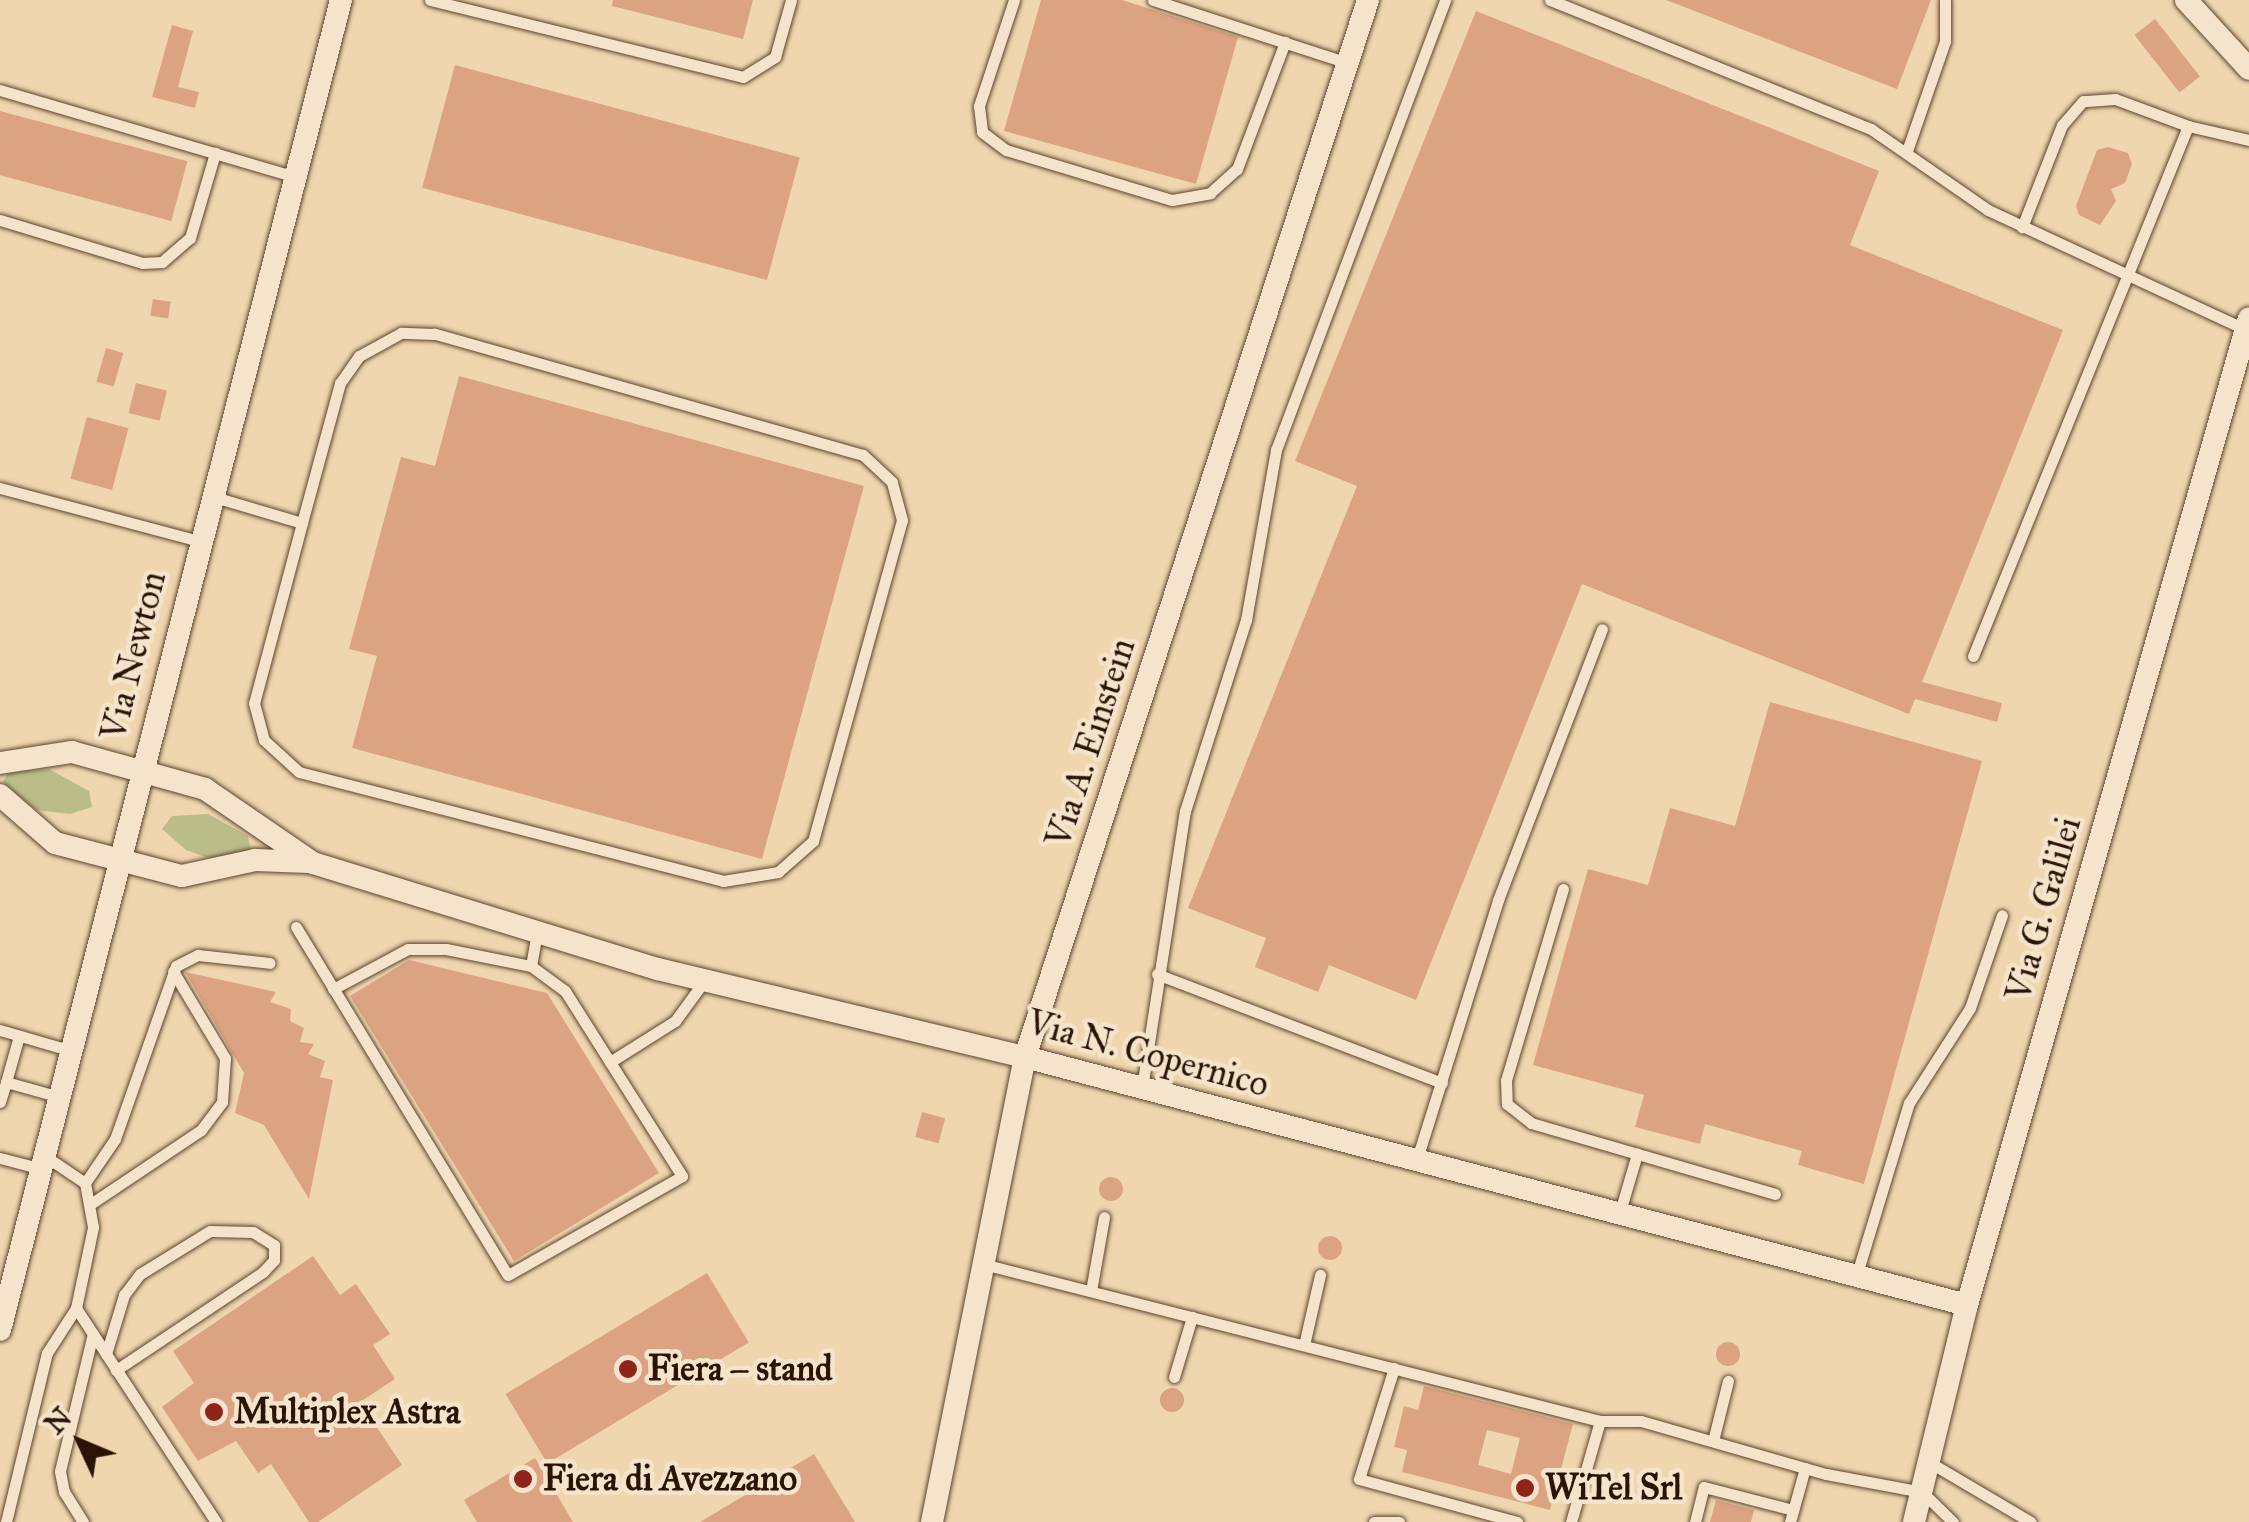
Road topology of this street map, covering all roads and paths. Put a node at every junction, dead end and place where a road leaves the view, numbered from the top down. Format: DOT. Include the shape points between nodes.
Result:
graph roads {
  1 [pos="341,0"];
  2 [pos="430,0"];
  3 [pos="791,0"];
  4 [pos="1014,0"];
  5 [pos="1153,0"];
  6 [pos="1368,0"];
  7 [pos="1445,0"];
  8 [pos="1550,0"];
  9 [pos="1945,0"];
  10 [pos="2186,0"];
  11 [pos="1285,42"];
  12 [pos="1348,63"];
  13 [pos="2249,69"];
  14 [pos="0,90"];
  15 [pos="2188,126"];
  16 [pos="2249,140"];
  17 [pos="1907,151"];
  18 [pos="215,153"];
  19 [pos="296,177"];
  20 [pos="0,220"];
  21 [pos="2022,227"];
  22 [pos="2129,276"];
  23 [pos="2247,324"];
  24 [pos="0,488"];
  25 [pos="211,496"];
  26 [pos="302,522"];
  27 [pos="199,541"];
  28 [pos="1602,629"];
  29 [pos="1973,656"];
  30 [pos="0,763"];
  31 [pos="140,771"];
  32 [pos="0,796"];
  33 [pos="119,861"];
  34 [pos="313,863"];
  35 [pos="1563,889"];
  36 [pos="2002,915"];
  37 [pos="296,928"];
  38 [pos="537,933"];
  39 [pos="270,962"];
  40 [pos="531,966"];
  41 [pos="174,970"];
  42 [pos="1158,974"];
  43 [pos="706,980"];
  44 [pos="333,988"];
  45 [pos="0,1030"];
  46 [pos="19,1036"];
  47 [pos="72,1051"];
  48 [pos="1025,1057"];
  49 [pos="610,1062"];
  50 [pos="6,1082"];
  51 [pos="1442,1083"];
  52 [pos="1142,1088"];
  53 [pos="60,1097"];
  54 [pos="0,1102"];
  55 [pos="1637,1154"];
  56 [pos="0,1158"];
  57 [pos="43,1162"];
  58 [pos="1416,1162"];
  59 [pos="85,1183"];
  60 [pos="1774,1194"];
  61 [pos="92,1202"];
  62 [pos="1619,1214"];
  63 [pos="1104,1218"];
  64 [pos="982,1264"];
  65 [pos="1320,1275"];
  66 [pos="1856,1277"];
  67 [pos="1091,1291"];
  68 [pos="1967,1306"];
  69 [pos="76,1308"];
  70 [pos="2,1313"];
  71 [pos="1192,1317"];
  72 [pos="93,1334"];
  73 [pos="1304,1346"];
  74 [pos="106,1354"];
  75 [pos="1394,1368"];
  76 [pos="116,1370"];
  77 [pos="1174,1377"];
  78 [pos="1728,1381"];
  79 [pos="1600,1420"];
  80 [pos="1713,1441"];
  81 [pos="1929,1462"];
  82 [pos="1805,1468"];
  83 [pos="1922,1492"];
  84 [pos="1792,1516"];
  85 [pos="6,1522"];
  86 [pos="83,1522"];
  87 [pos="216,1522"];
  88 [pos="932,1522"];
  89 [pos="1374,1522"];
  90 [pos="1399,1522"];
  91 [pos="1517,1522"];
  92 [pos="1571,1522"];
  93 [pos="1695,1522"];
  94 [pos="1914,1522"];
  95 [pos="1953,1522"];
  96 [pos="2031,1522"];
  1 -- 19 [label="street, Via Newton"];
  2 -- 3 [label="lane" via="743,76 775,57"];
  4 -- 11 [label="lane" via="979,106 982,132 1006,150 1172,200 1210,193 1237,169"];
  5 -- 11 [label="lane"];
  6 -- 12 [label="street, Via A. Einstein"];
  7 -- 42 [label="lane" via="1276,450 1250,602 1185,811"];
  8 -- 17 [label="lane" via="1858,122"];
  9 -- 17 [label="lane" via="1945,41"];
  10 -- 13 [label="street"];
  11 -- 12 [label="lane"];
  12 -- 48 [label="street, Via A. Einstein"];
  14 -- 18 [label="lane"];
  15 -- 16 [label="lane"];
  15 -- 21 [label="lane" via="2115,99 2083,102 2062,126"];
  15 -- 22 [label="lane"];
  17 -- 21 [label="lane" via="1957,191"];
  18 -- 19 [label="lane"];
  18 -- 20 [label="lane" via="190,238 162,262 142,263"];
  19 -- 25 [label="street, Via Newton"];
  21 -- 22 [label="lane"];
  22 -- 23 [label="lane"];
  22 -- 29 [label="lane"];
  23 -- 68 [label="street, Via G. Galilei"];
  24 -- 27 [label="lane"];
  25 -- 26 [label="lane"];
  25 -- 27 [label="street, Via Newton"];
  26 -- 26 [label="lane" via="254,703 264,740 284,763 318,779 724,880 778,872 813,841 902,520 899,493 874,462 848,449 434,334 401,333 359,356 340,383"];
  27 -- 31 [label="street, Via Newton"];
  28 -- 51 [label="lane" via="1498,900"];
  30 -- 31 [label="street" via="72,752"];
  31 -- 33 [label="street, Via Newton"];
  31 -- 34 [label="street" via="205,790"];
  32 -- 33 [label="street" via="55,843"];
  33 -- 34 [label="street" via="182,876 255,860"];
  33 -- 47 [label="street, Via Newton"];
  34 -- 38 [label="street, Via N. Copernico"];
  35 -- 55 [label="lane" via="1506,1080 1508,1104 1531,1122"];
  36 -- 66 [label="lane" via="1970,1008 1909,1103"];
  37 -- 44 [label="lane"];
  38 -- 40 [label="lane"];
  38 -- 43 [label="street, Via N. Copernico"];
  39 -- 41 [label="lane" via="198,954"];
  40 -- 44 [label="lane" via="408,949"];
  40 -- 49 [label="lane" via="564,991"];
  41 -- 59 [label="lane" via="115,1139"];
  41 -- 61 [label="lane" via="225,1058 222,1102 201,1130"];
  42 -- 51 [label="lane"];
  42 -- 52 [label="lane"];
  43 -- 48 [label="street, Via N. Copernico"];
  43 -- 49 [label="lane" via="675,1021"];
  44 -- 49 [label="lane" via="508,1275 682,1176"];
  45 -- 46 [label="lane"];
  46 -- 47 [label="lane"];
  46 -- 50 [label="lane"];
  47 -- 53 [label="street, Via Newton"];
  48 -- 52 [label="street, Via N. Copernico"];
  48 -- 64 [label="street, Via A. Einstein"];
  50 -- 53 [label="lane"];
  50 -- 54 [label="lane"];
  51 -- 58 [label="lane"];
  52 -- 58 [label="street, Via N. Copernico"];
  53 -- 57 [label="street, Via Newton"];
  55 -- 60 [label="lane"];
  55 -- 62 [label="lane"];
  56 -- 57 [label="lane"];
  57 -- 59 [label="lane"];
  57 -- 70 [label="street, Via Newton"];
  58 -- 62 [label="street, Via N. Copernico"];
  59 -- 61 [label="lane"];
  61 -- 69 [label="lane" via="94,1226"];
  62 -- 66 [label="street, Via N. Copernico"];
  63 -- 67 [label="lane"];
  64 -- 67 [label="lane"];
  64 -- 88 [label="street, Via A. Einstein"];
  65 -- 73 [label="lane"];
  66 -- 68 [label="street, Via N. Copernico"];
  67 -- 71 [label="lane"];
  68 -- 81 [label="street, Via G. Galilei"];
  69 -- 72 [label="lane"];
  69 -- 85 [label="lane" via="47,1353"];
  71 -- 73 [label="lane"];
  71 -- 77 [label="lane"];
  72 -- 74 [label="lane"];
  72 -- 86 [label="lane" via="60,1471"];
  73 -- 75 [label="lane"];
  74 -- 76 [label="lane"];
  74 -- 76 [label="lane" via="128,1287 168,1255 218,1230 254,1232 274,1245 274,1260 263,1272"];
  75 -- 79 [label="lane"];
  75 -- 91 [label="lane" via="1360,1480"];
  76 -- 87 [label="lane"];
  78 -- 80 [label="lane"];
  79 -- 80 [label="lane" via="1641,1421"];
  79 -- 92 [label="lane"];
  80 -- 82 [label="lane"];
  81 -- 83 [label="street, Via G. Galilei"];
  81 -- 96 [label="lane"];
  82 -- 83 [label="lane"];
  82 -- 84 [label="lane"];
  83 -- 94 [label="street, Via G. Galilei"];
  83 -- 95 [label="lane"];
  84 -- 93 [label="lane" via="1704,1487"];
  89 -- 90 [label="lane"];
}
